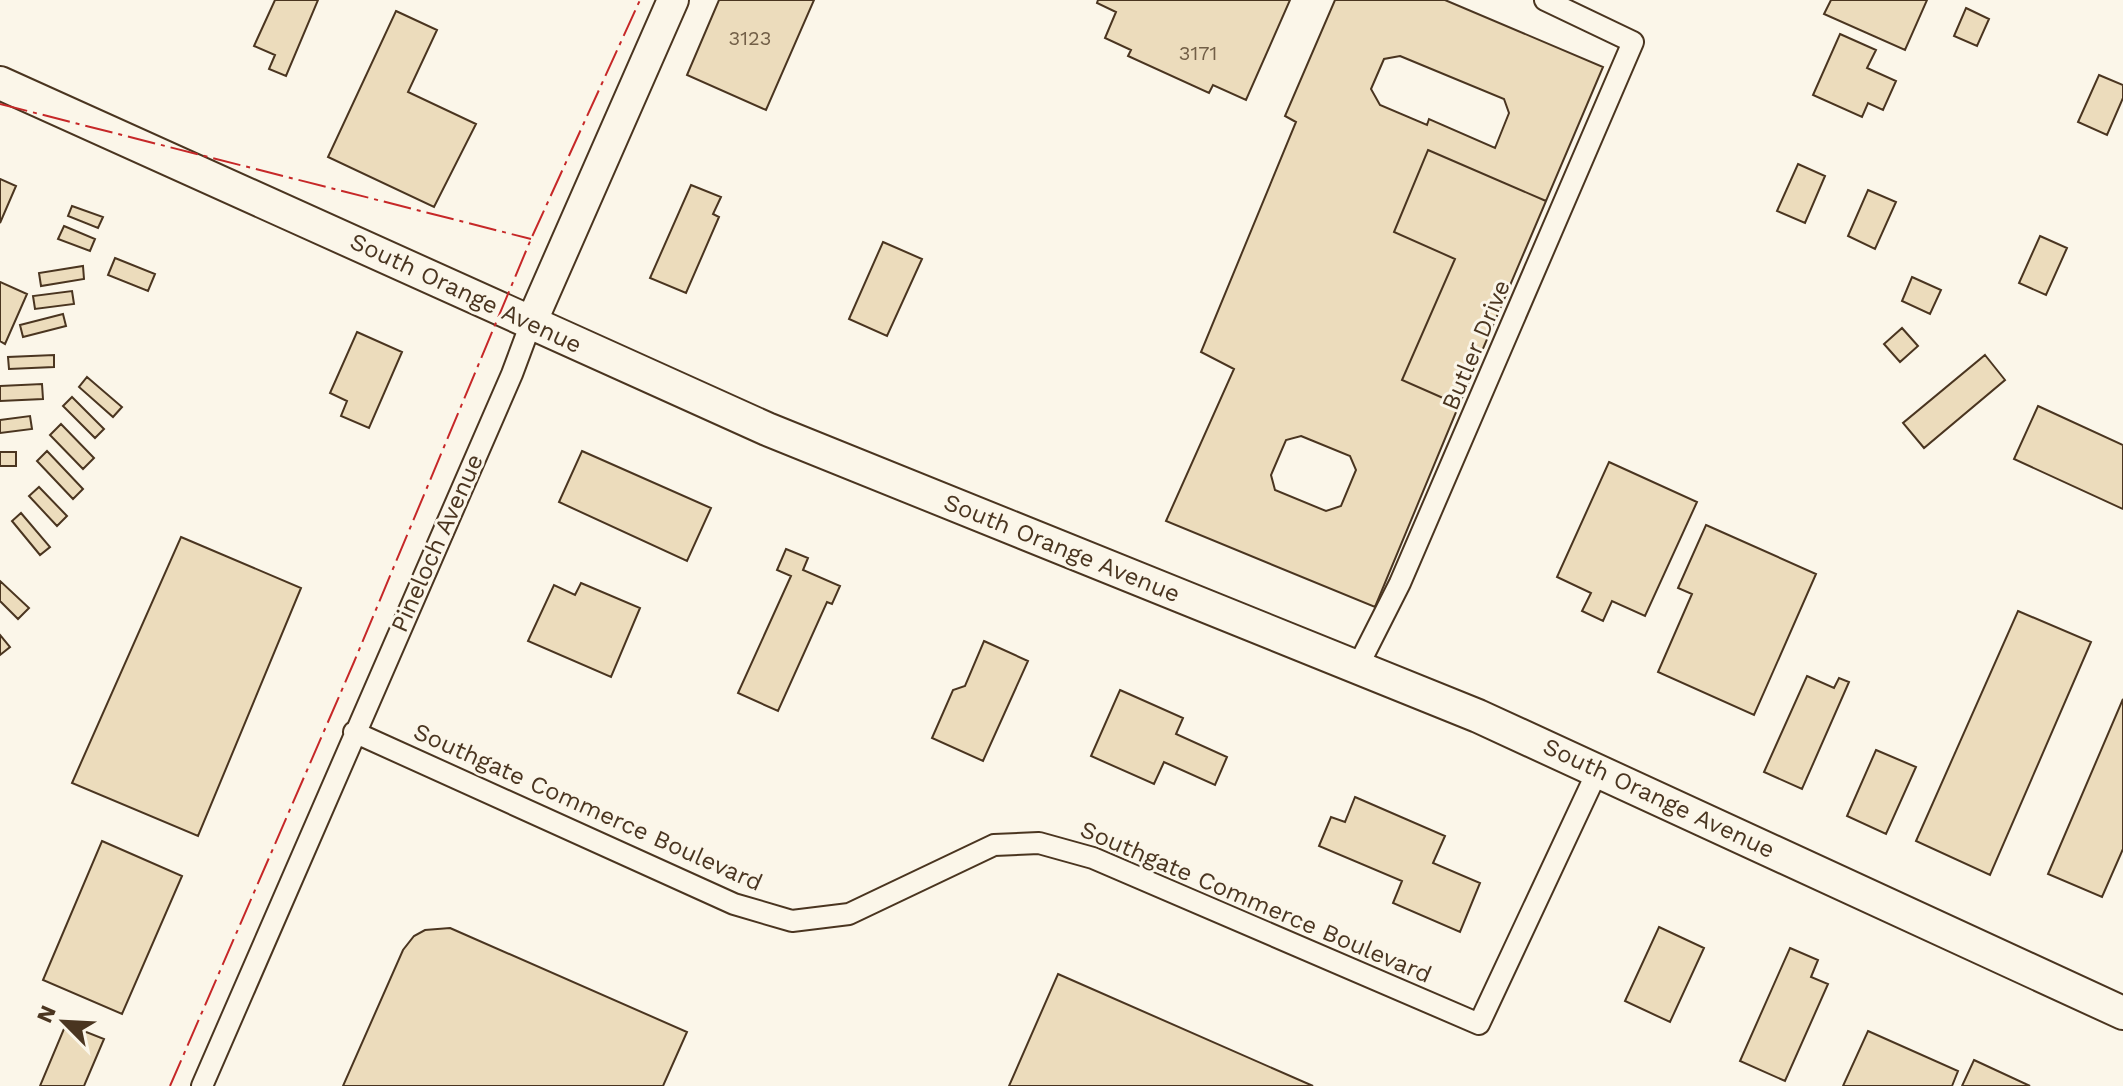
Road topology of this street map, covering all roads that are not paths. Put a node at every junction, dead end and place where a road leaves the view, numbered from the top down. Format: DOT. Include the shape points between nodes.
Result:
graph roads {
  1 [pos="673,0"];
  2 [pos="1545,0"];
  3 [pos="0,83"];
  4 [pos="531,323"];
  5 [pos="1358,666"];
  6 [pos="354,732"];
  7 [pos="1598,770"];
  8 [pos="2123,1013"];
  9 [pos="202,1086"];
  1 -- 4 [label="street, Pineloch Avenue"];
  2 -- 5 [label="street, Butler Drive" via="1633,42 1473,418"];
  3 -- 4 [label="main road, South Orange Avenue"];
  4 -- 5 [label="main road, South Orange Avenue" via="779,434"];
  4 -- 6 [label="street, Pineloch Avenue"];
  5 -- 7 [label="main road, South Orange Avenue"];
  6 -- 7 [label="street, Southgate Commerce Boulevard" via="734,904 792,921 849,914 994,845 1039,843 1093,858 1479,1024"];
  6 -- 9 [label="street, Pineloch Avenue"];
  7 -- 8 [label="main road, South Orange Avenue"];
}
